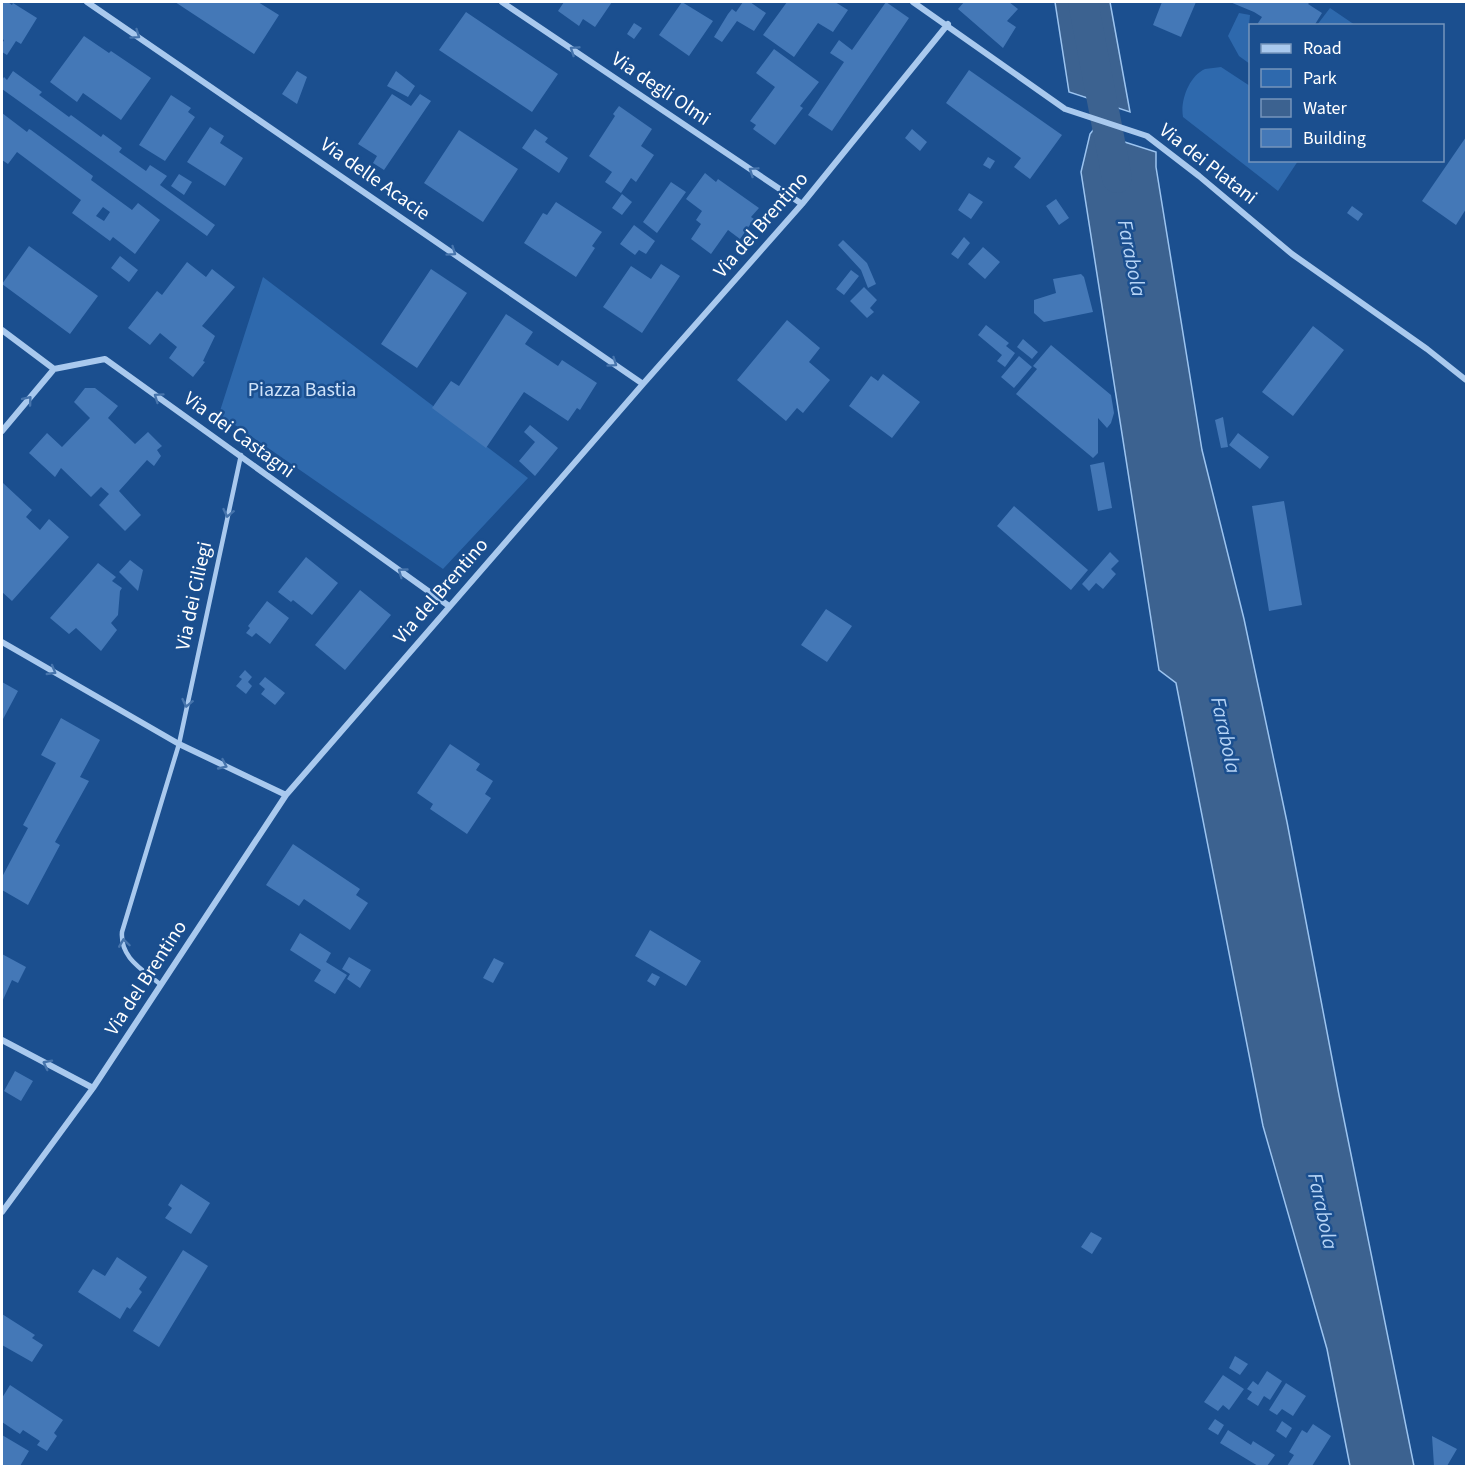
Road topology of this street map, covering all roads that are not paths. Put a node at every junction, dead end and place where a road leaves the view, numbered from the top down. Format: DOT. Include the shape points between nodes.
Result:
graph roads {
  1 [pos="87,2"];
  2 [pos="502,2"];
  3 [pos="913,2"];
  4 [pos="948,24"];
  5 [pos="802,204"];
  6 [pos="2,330"];
  7 [pos="54,369"];
  8 [pos="1467,380"];
  9 [pos="643,384"];
  10 [pos="2,431"];
  11 [pos="241,455"];
  12 [pos="449,606"];
  13 [pos="2,642"];
  14 [pos="179,744"];
  15 [pos="286,795"];
  16 [pos="161,985"];
  17 [pos="2,1040"];
  18 [pos="93,1088"];
  19 [pos="2,1212"];
  1 -- 9 [label="street, Via delle Acacie, one-way"];
  5 -- 2 [label="street, Via degli Olmi, one-way"];
  3 -- 4 [label="street, Via dei Platani"];
  4 -- 5 [label="street, Via del Brentino"];
  4 -- 8 [label="street, Via dei Platani" via="1065,109 1147,136 1292,254"];
  5 -- 9 [label="street, Via del Brentino"];
  6 -- 7 [label="street"];
  10 -- 7 [label="street, one-way"];
  11 -- 7 [label="street, Via dei Castagni, one-way" via="105,359"];
  9 -- 12 [label="street, Via del Brentino"];
  12 -- 11 [label="street, Via dei Castagni, one-way"];
  11 -- 14 [label="lane, Via dei Ciliegi, one-way"];
  12 -- 15 [label="street, Via del Brentino"];
  13 -- 14 [label="street, one-way"];
  14 -- 15 [label="street, one-way"];
  16 -- 14 [label="lane, Via dei Ciliegi, one-way" via="126,955 121,945"];
  15 -- 16 [label="street, Via del Brentino"];
  16 -- 18 [label="street, Via del Brentino"];
  18 -- 17 [label="street, one-way"];
  18 -- 19 [label="street, Via del Brentino"];
}
